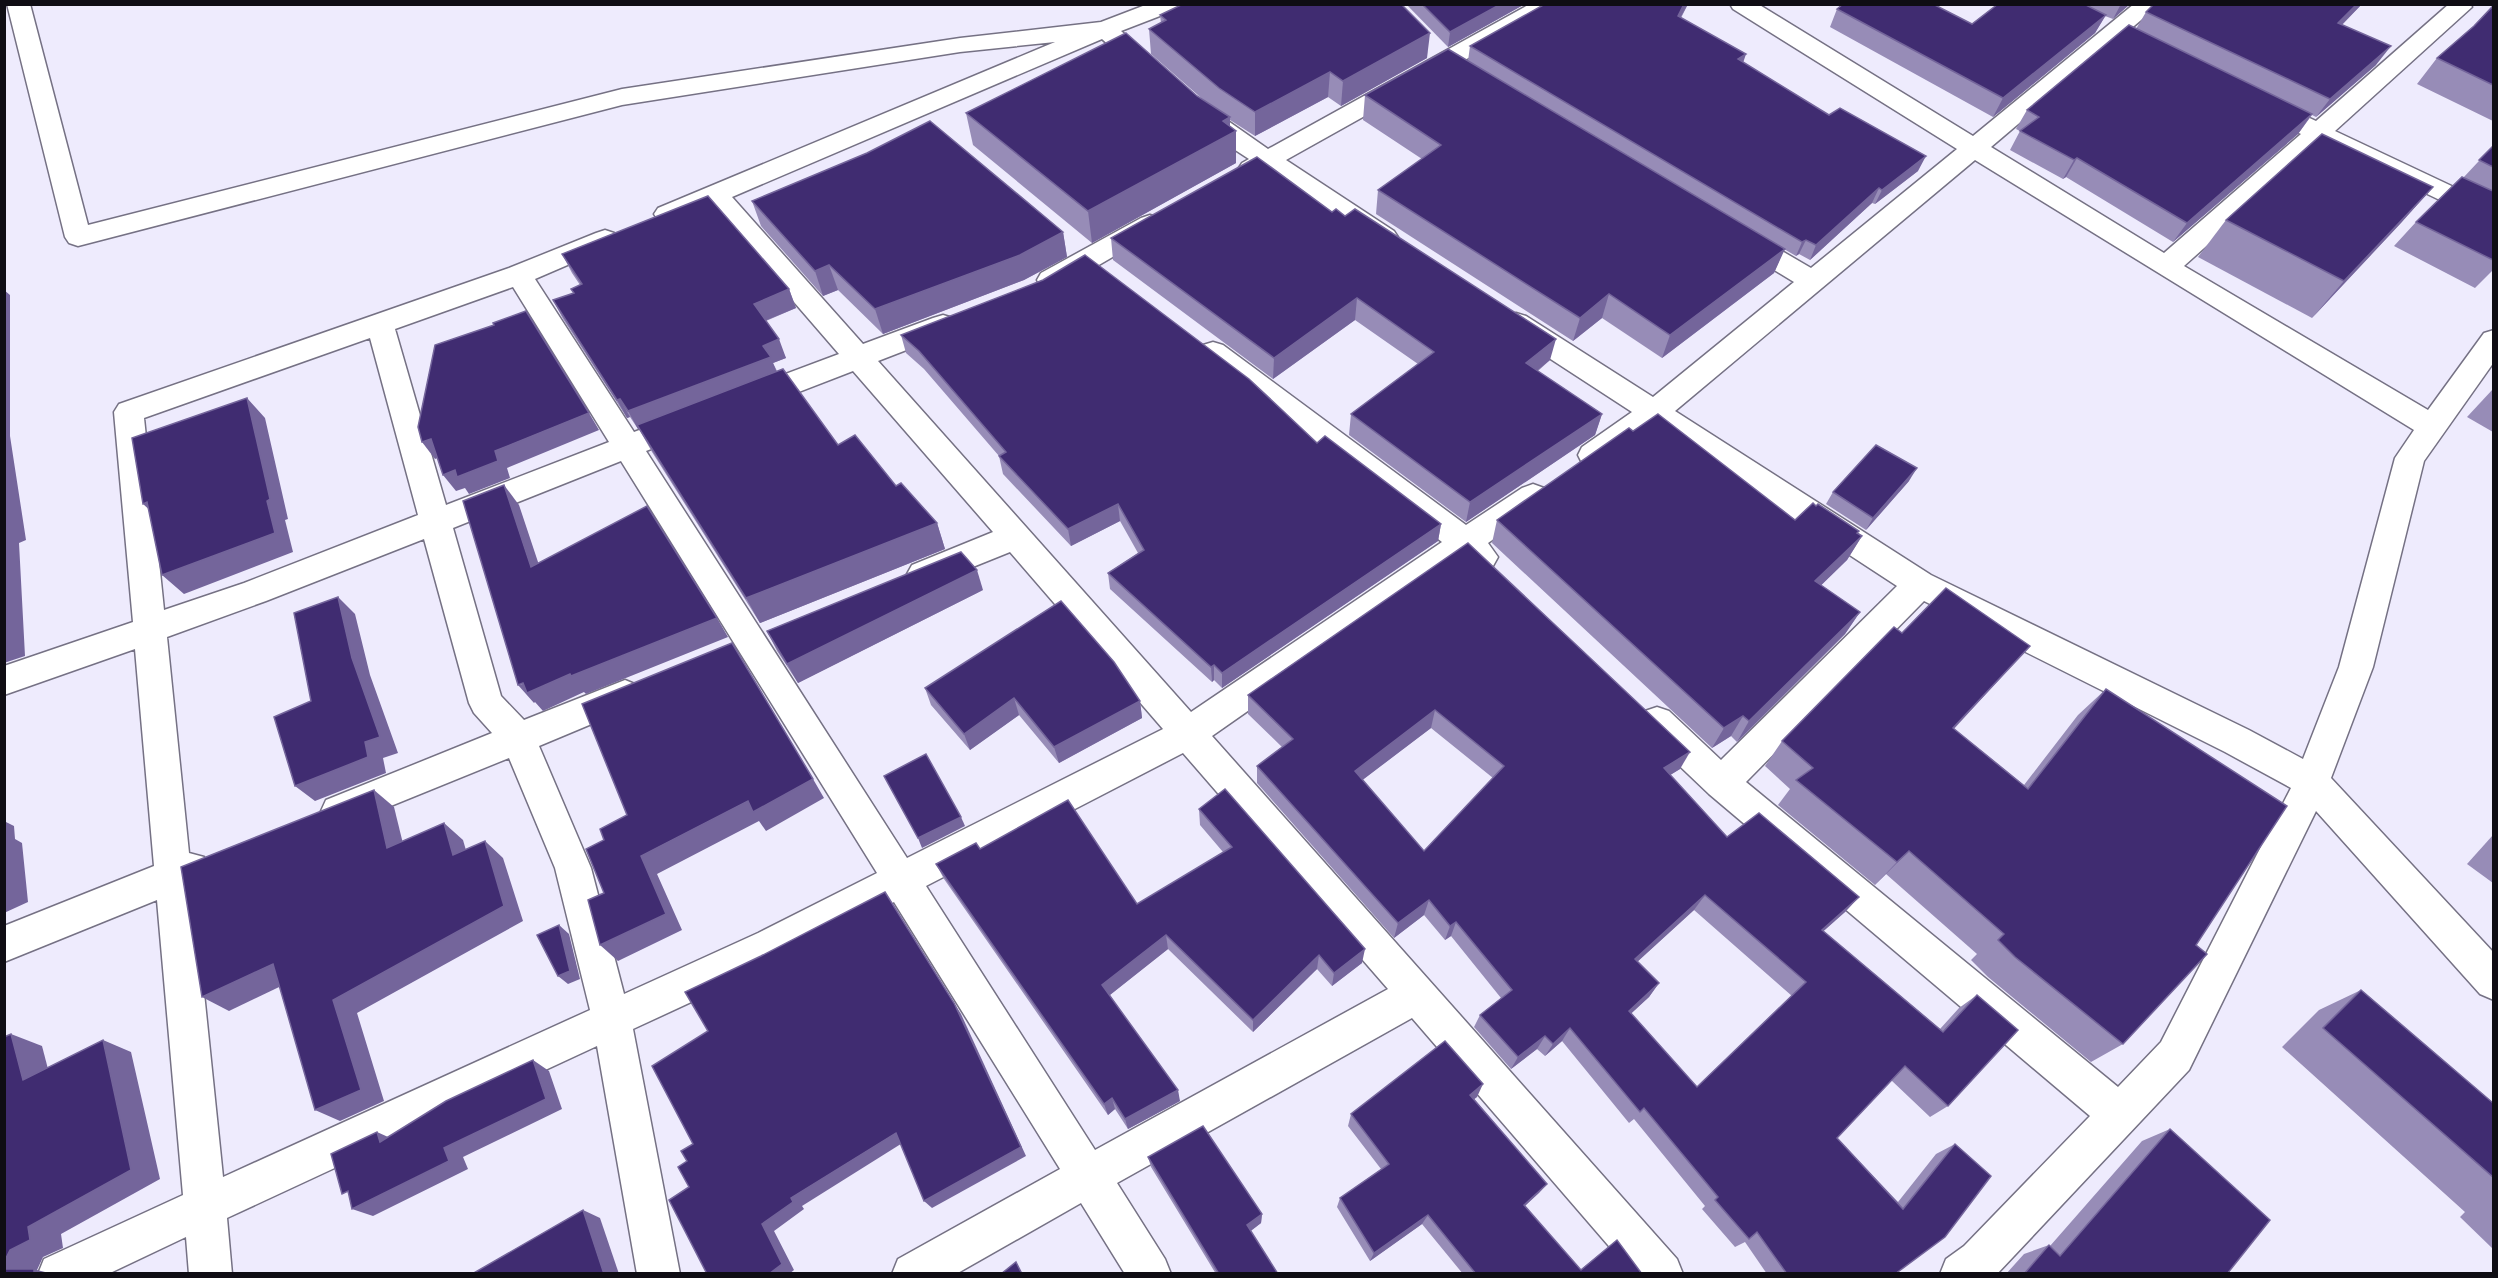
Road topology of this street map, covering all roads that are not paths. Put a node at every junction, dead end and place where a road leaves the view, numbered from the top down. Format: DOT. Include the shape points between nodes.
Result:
graph roads {
  1 [pos="18,4"];
  2 [pos="1170,4"];
  3 [pos="1548,4"];
  4 [pos="2148,4"];
  5 [pos="1754,7"];
  6 [pos="2463,9"];
  7 [pos="1106,29"];
  8 [pos="2247,98"];
  9 [pos="2319,133"];
  10 [pos="1975,148"];
  11 [pos="1267,160"];
  12 [pos="1229,181"];
  13 [pos="715,194"];
  14 [pos="1171,213"];
  15 [pos="2493,217"];
  16 [pos="1721,226"];
  17 [pos="1063,237"];
  18 [pos="1413,256"];
  19 [pos="1089,258"];
  20 [pos="2166,267"];
  21 [pos="519,275"];
  22 [pos="1118,280"];
  23 [pos="1813,281"];
  24 [pos="1024,293"];
  25 [pos="1494,308"];
  26 [pos="969,314"];
  27 [pos="380,324"];
  28 [pos="1193,337"];
  29 [pos="2493,340"];
  30 [pos="858,357"];
  31 [pos="1654,412"];
  32 [pos="2432,427"];
  33 [pos="627,447"];
  34 [pos="435,521"];
  35 [pos="1016,536"];
  36 [pos="1467,543"];
  37 [pos="1501,575"];
  38 [pos="1920,584"];
  39 [pos="894,585"];
  40 [pos="150,629"];
  41 [pos="784,630"];
  42 [pos="752,643"];
  43 [pos="718,657"];
  44 [pos="4,681"];
  45 [pos="652,684"];
  46 [pos="1637,704"];
  47 [pos="1188,733"];
  48 [pos="519,740"];
  49 [pos="2312,782"];
  50 [pos="1721,783"];
  51 [pos="314,821"];
  52 [pos="216,859"];
  53 [pos="173,876"];
  54 [pos="902,879"];
  55 [pos="4,944"];
  56 [pos="2493,981"];
  57 [pos="1417,994"];
  58 [pos="611,1018"];
  59 [pos="2120,1115"];
  60 [pos="1088,1176"];
  61 [pos="205,1207"];
  62 [pos="59,1274"];
  63 [pos="211,1274"];
  64 [pos="659,1274"];
  65 [pos="913,1274"];
  66 [pos="1150,1274"];
  67 [pos="1662,1274"];
  68 [pos="1961,1274"];
  1 -- 7 [label="street" via="78,237 622,97 960,45"];
  2 -- 7 [label="street"];
  3 -- 11 [label="street"];
  4 -- 10 [label="street"];
  5 -- 10 [label="street"];
  6 -- 9 [label="street"];
  7 -- 11 [label="street" via="1209,121"];
  7 -- 13 [label="street" via="925,121"];
  8 -- 9 [label="street"];
  9 -- 15 [label="street"];
  9 -- 20 [label="street"];
  10 -- 20 [label="street"];
  10 -- 23 [label="street"];
  11 -- 12 [label="street"];
  11 -- 18 [label="street"];
  13 -- 21 [label="street"];
  13 -- 30 [label="street"];
  14 -- 19 [label="street"];
  16 -- 23 [label="street"];
  17 -- 19 [label="street"];
  19 -- 22 [label="street"];
  19 -- 24 [label="street"];
  20 -- 32 [label="street"];
  21 -- 27 [label="street"];
  21 -- 33 [label="street"];
  23 -- 31 [label="street"];
  25 -- 31 [label="street"];
  26 -- 30 [label="street"];
  27 -- 34 [label="street"];
  27 -- 40 [label="street" via="129,412"];
  28 -- 36 [label="street"];
  29 -- 32 [label="street"];
  30 -- 33 [label="street"];
  30 -- 35 [label="street"];
  31 -- 36 [label="street"];
  31 -- 38 [label="street"];
  32 -- 49 [label="street" via="2410,458 2356,667"];
  33 -- 34 [label="street"];
  33 -- 42 [label="street"];
  34 -- 40 [label="street"];
  34 -- 48 [label="street" via="486,703"];
  35 -- 39 [label="street"];
  35 -- 47 [label="street"];
  36 -- 37 [label="street"];
  36 -- 47 [label="street"];
  38 -- 49 [label="street"];
  38 -- 50 [label="street"];
  40 -- 44 [label="street"];
  40 -- 53 [label="street"];
  41 -- 42 [label="street"];
  42 -- 43 [label="street"];
  42 -- 54 [label="street"];
  45 -- 48 [label="street"];
  46 -- 50 [label="street"];
  47 -- 54 [label="street"];
  47 -- 57 [label="street"];
  48 -- 51 [label="street"];
  48 -- 58 [label="street" via="573,868"];
  49 -- 56 [label="street"];
  49 -- 59 [label="street" via="2175,1056"];
  50 -- 59 [label="street"];
  52 -- 53 [label="street"];
  53 -- 55 [label="street"];
  53 -- 61 [label="street"];
  54 -- 58 [label="street" via="771,946"];
  54 -- 60 [label="street"];
  57 -- 60 [label="street"];
  57 -- 67 [label="street"];
  58 -- 61 [label="street"];
  58 -- 64 [label="street"];
  59 -- 68 [label="street" via="1979,1261"];
  60 -- 65 [label="street"];
  60 -- 66 [label="street"];
  61 -- 62 [label="street"];
  61 -- 63 [label="street"];
}
